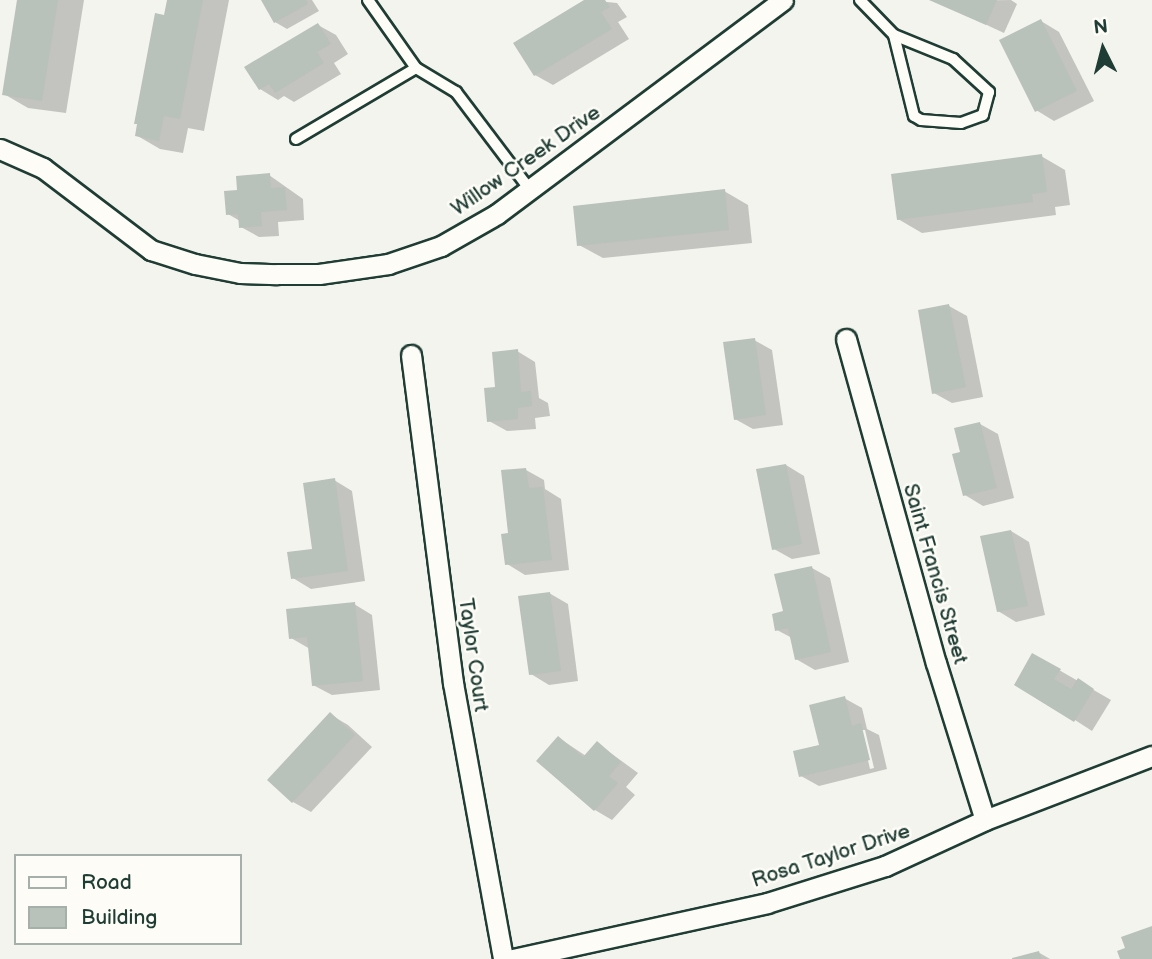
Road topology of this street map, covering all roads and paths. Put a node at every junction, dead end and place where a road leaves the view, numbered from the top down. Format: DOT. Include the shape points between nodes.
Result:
graph roads {
  1 [pos="368,0"];
  2 [pos="783,0"];
  3 [pos="860,0"];
  4 [pos="894,35"];
  5 [pos="416,68"];
  6 [pos="296,139"];
  7 [pos="0,149"];
  8 [pos="530,190"];
  9 [pos="846,339"];
  10 [pos="411,355"];
  11 [pos="1152,756"];
  12 [pos="985,820"];
  13 [pos="503,959"];
  14 [pos="513,959"];
  1 -- 5 [label="lane"];
  2 -- 8 [label="street, Willow Creek Drive"];
  3 -- 4 [label="lane"];
  4 -- 4 [label="lane" via="914,116 961,123 983,115 989,92 953,59"];
  5 -- 6 [label="lane"];
  5 -- 8 [label="lane" via="456,92"];
  7 -- 8 [label="street, Willow Creek Drive" via="43,168 151,250 240,273 319,274 388,264 441,246"];
  9 -- 12 [label="street, Saint Francis Street"];
  10 -- 13 [label="street, Taylor Court" via="453,683"];
  11 -- 12 [label="street, Rosa Taylor Drive"];
  12 -- 14 [label="street, Rosa Taylor Drive" via="885,866 766,903"];
}
